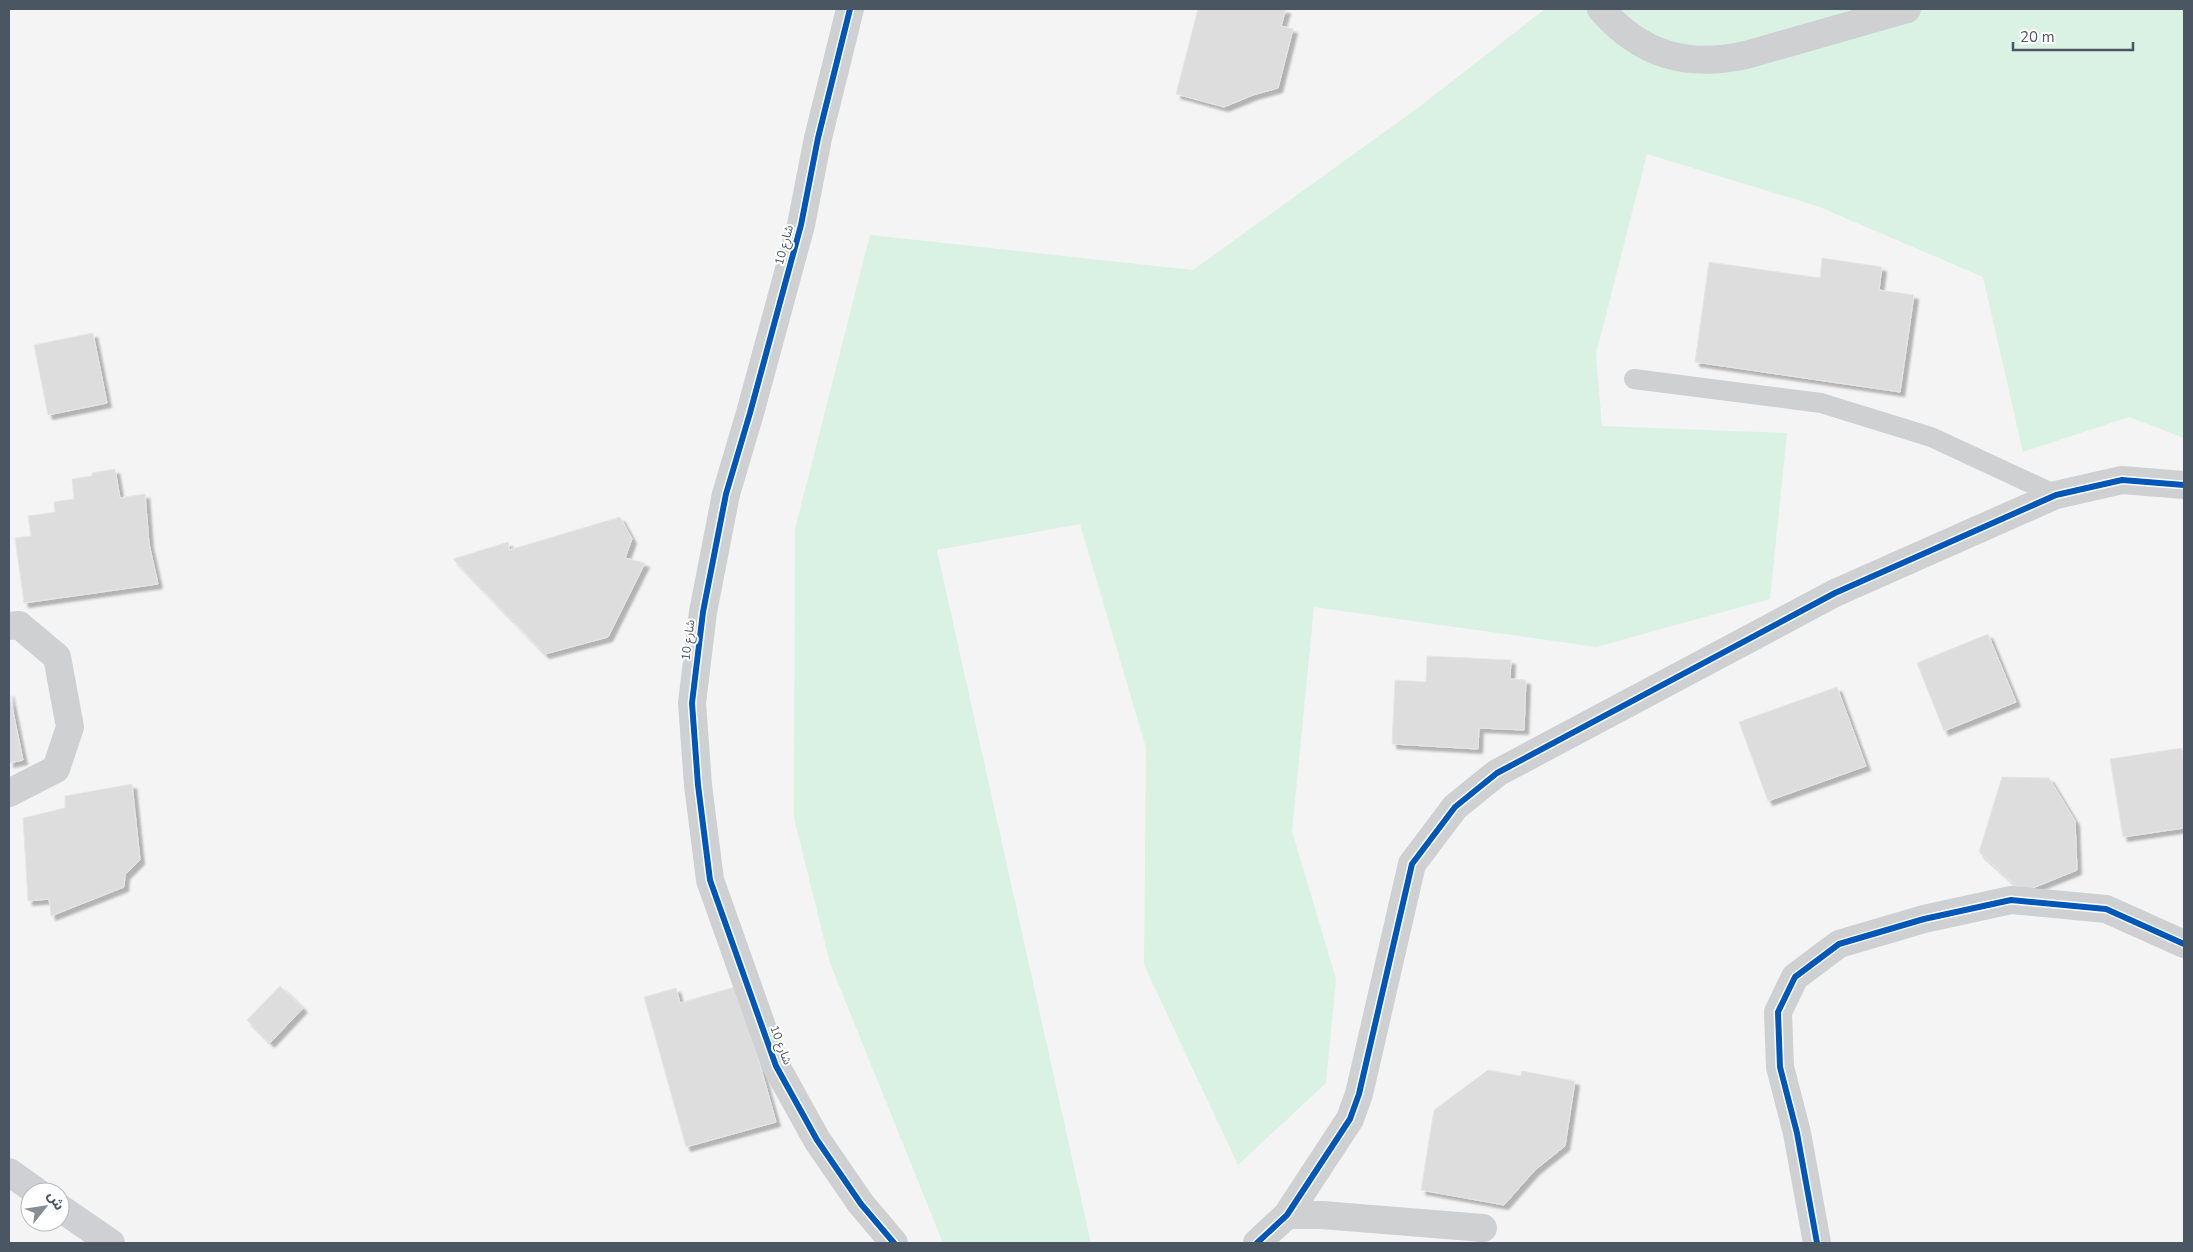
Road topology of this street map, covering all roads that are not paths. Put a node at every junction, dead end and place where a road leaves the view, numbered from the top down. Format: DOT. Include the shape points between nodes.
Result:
graph roads {
  1 [pos="850,9"];
  2 [pos="1601,9"];
  3 [pos="1907,9"];
  4 [pos="1634,379"];
  5 [pos="2184,485"];
  6 [pos="2056,495"];
  7 [pos="9,626"];
  8 [pos="9,792"];
  9 [pos="2184,944"];
  10 [pos="9,1172"];
  11 [pos="23,1182"];
  12 [pos="70,1215"];
  13 [pos="1287,1215"];
  14 [pos="1483,1228"];
  15 [pos="111,1243"];
  16 [pos="894,1243"];
  17 [pos="1257,1243"];
  18 [pos="1817,1243"];
  1 -- 16 [label="street, شارع 10" via="818,138 801,225 726,494 703,612 692,702 710,880 776,1066 818,1140 860,1204"];
  2 -- 3 [label="street" via="1616,26 1655,51 1700,61 1746,56"];
  4 -- 6 [label="lane" via="1821,403 1931,437"];
  5 -- 6 [label="street" via="2122,480"];
  6 -- 13 [label="street" via="1835,593 1497,773 1455,807 1412,864 1359,1094 1350,1119"];
  7 -- 8 [label="street" via="19,626 57,657 70,727 56,769"];
  9 -- 18 [label="street" via="2106,909 2011,900 1924,918 1839,944 1795,977 1778,1012 1780,1067 1797,1133"];
  10 -- 11 [label="street"];
  12 -- 15 [label="street"];
  13 -- 14 [label="street"];
  13 -- 17 [label="street"];
}
